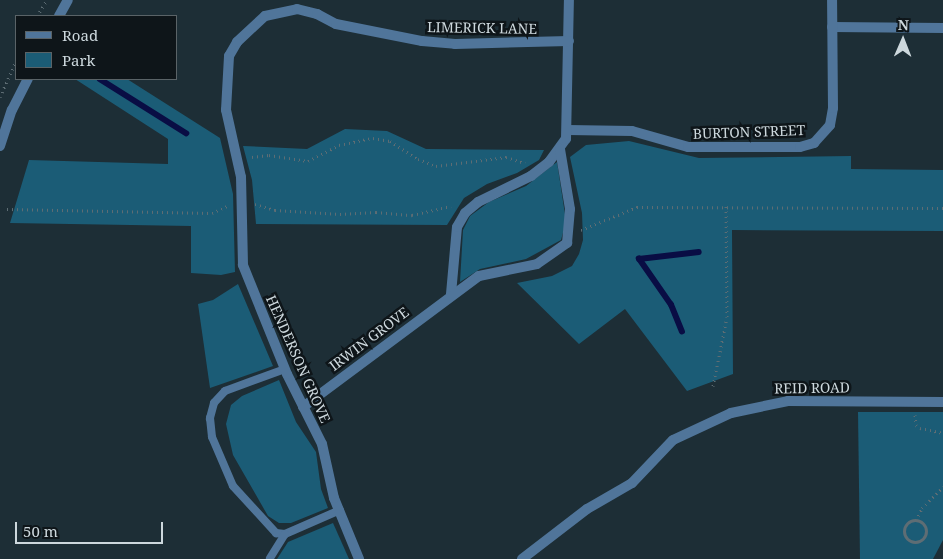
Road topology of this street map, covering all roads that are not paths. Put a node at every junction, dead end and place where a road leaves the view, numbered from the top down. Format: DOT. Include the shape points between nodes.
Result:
graph roads {
  1 [pos="68,0"];
  2 [pos="569,0"];
  3 [pos="832,0"];
  4 [pos="60,15"];
  5 [pos="832,27"];
  6 [pos="943,28"];
  7 [pos="569,41"];
  8 [pos="27,80"];
  9 [pos="568,130"];
  10 [pos="0,146"];
  11 [pos="560,149"];
  12 [pos="237,162"];
  13 [pos="452,294"];
  14 [pos="285,369"];
  15 [pos="943,402"];
  16 [pos="303,406"];
  17 [pos="340,510"];
  18 [pos="284,534"];
  19 [pos="270,558"];
  20 [pos="359,559"];
  21 [pos="522,559"];
  1 -- 4 [label="street"];
  2 -- 7 [label="street"];
  3 -- 5 [label="street, BURTON STREET"];
  5 -- 6 [label="street"];
  5 -- 9 [label="street, BURTON STREET" via="833,108 830,125 814,143 800,147 688,147 632,131"];
  7 -- 9 [label="street"];
  7 -- 12 [label="street, LIMERICK LANE" via="455,44 422,41 336,24 317,14 297,9 275,12 250,29 229,56 226,110"];
  8 -- 10 [label="street" via="12,110"];
  9 -- 11 [label="street"];
  11 -- 13 [label="street" via="536,171 478,202 465,213 457,227"];
  11 -- 13 [label="street, IRWIN GROVE" via="570,209 567,242 537,264 479,276"];
  12 -- 14 [label="street, HENDERSON GROVE" via="243,211 243,265"];
  13 -- 16 [label="street, IRWIN GROVE"];
  14 -- 16 [label="street, HENDERSON GROVE"];
  14 -- 18 [label="lane" via="225,391 214,403 210,418 212,437 233,486 276,533"];
  15 -- 21 [label="street, REID ROAD" via="788,401 731,413 673,440 632,483 587,509"];
  16 -- 17 [label="street, HENDERSON GROVE" via="322,444"];
  17 -- 18 [label="lane"];
  17 -- 20 [label="street, HENDERSON GROVE"];
  18 -- 19 [label="lane"];
}
